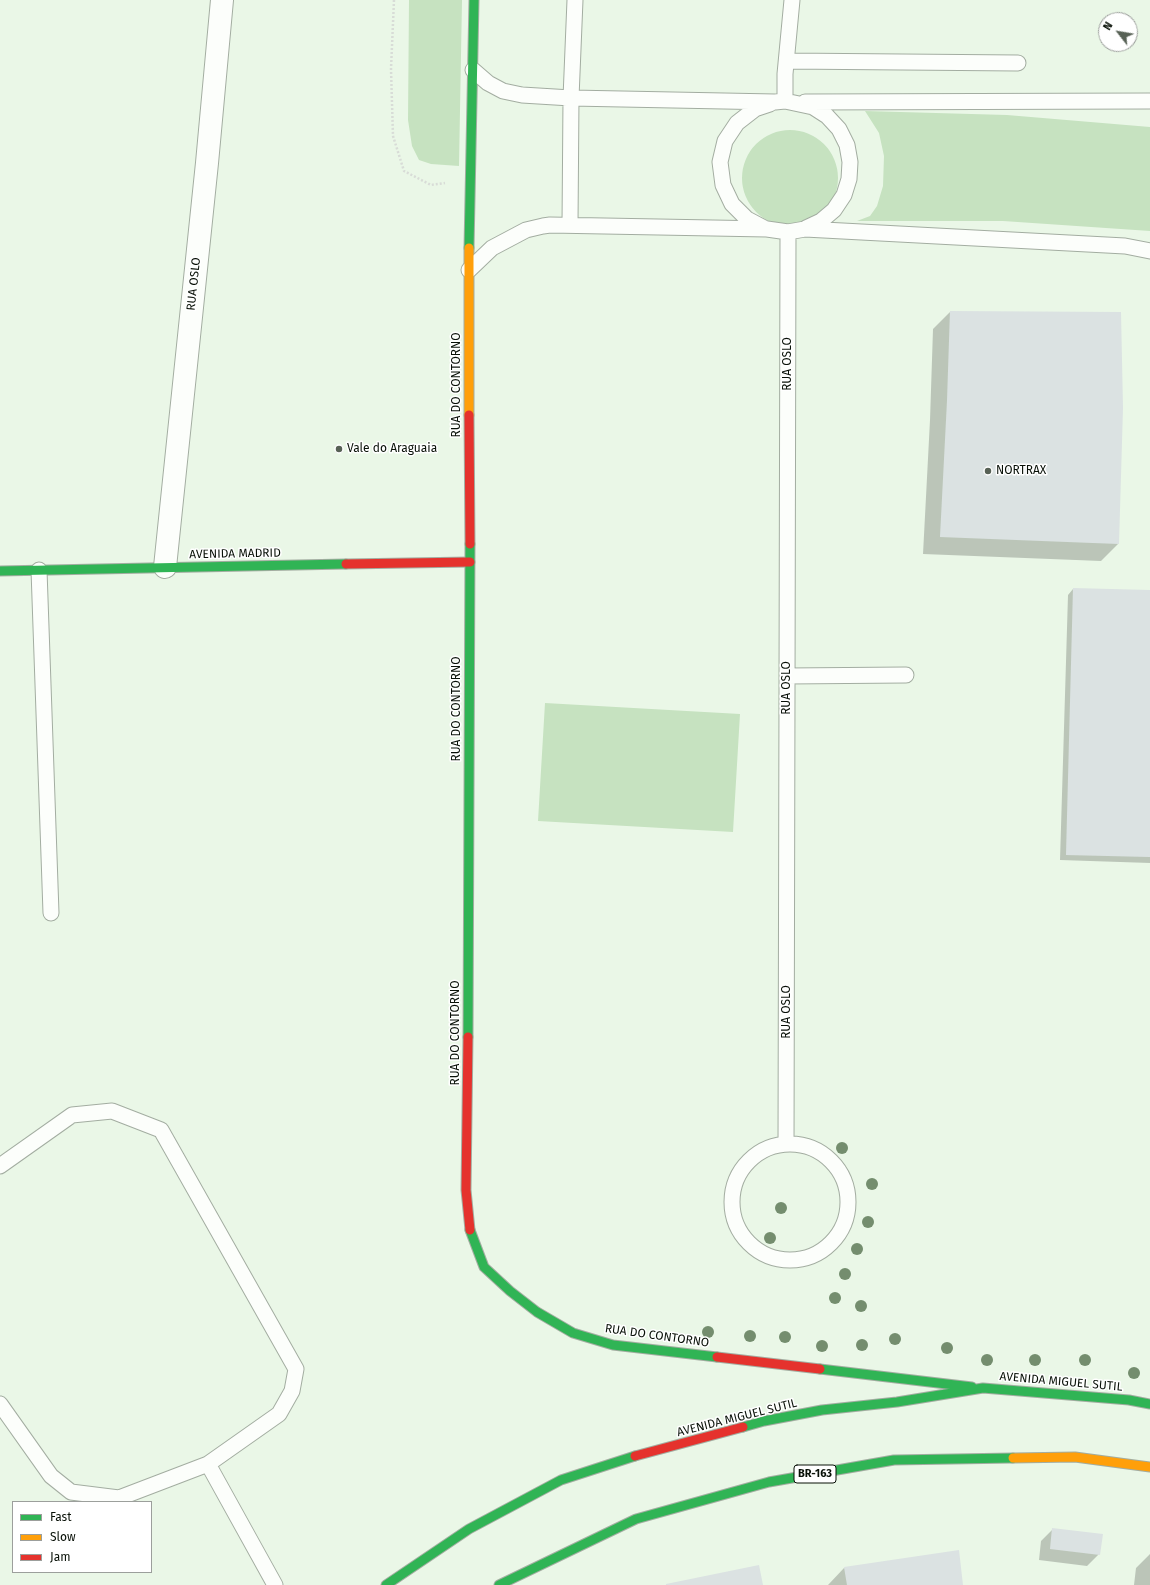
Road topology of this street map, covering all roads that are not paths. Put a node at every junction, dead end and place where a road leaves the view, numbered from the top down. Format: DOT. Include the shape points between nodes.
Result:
graph roads {
  1 [pos="222,0"];
  2 [pos="474,0"];
  3 [pos="575,0"];
  4 [pos="792,0"];
  5 [pos="787,61"];
  6 [pos="1018,63"];
  7 [pos="473,70"];
  8 [pos="571,98"];
  9 [pos="1150,101"];
  10 [pos="786,102"];
  11 [pos="570,225"];
  12 [pos="767,229"];
  13 [pos="805,229"];
  14 [pos="788,232"];
  15 [pos="1150,251"];
  16 [pos="469,270"];
  17 [pos="470,562"];
  18 [pos="165,567"];
  19 [pos="39,570"];
  20 [pos="0,571"];
  21 [pos="906,675"];
  22 [pos="787,676"];
  23 [pos="51,913"];
  24 [pos="786,1143"];
  25 [pos="0,1166"];
  26 [pos="983,1388"];
  27 [pos="0,1404"];
  28 [pos="1150,1404"];
  29 [pos="208,1464"];
  30 [pos="1150,1467"];
  31 [pos="275,1585"];
  32 [pos="386,1585"];
  33 [pos="499,1585"];
  1 -- 18 [label="street, RUA OSLO"];
  2 -- 7 [label="main road"];
  3 -- 8 [label="lane"];
  4 -- 5 [label="lane"];
  5 -- 6 [label="lane"];
  5 -- 10 [label="lane"];
  7 -- 8 [label="lane" via="503,91 522,95"];
  7 -- 16 [label="main road, RUA DO CONTORNO"];
  8 -- 10 [label="lane"];
  8 -- 11 [label="lane"];
  9 -- 10 [label="lane"];
  10 -- 12 [label="lane" via="755,109 737,123 725,141 720,162 723,184 732,204 747,220"];
  10 -- 13 [label="lane" via="813,107 827,116 839,129 847,145 850,162 850,179 841,200 821,221"];
  11 -- 12 [label="lane"];
  11 -- 16 [label="lane" via="542,226 526,230 492,248"];
  12 -- 14 [label="lane"];
  13 -- 14 [label="lane"];
  13 -- 15 [label="lane" via="1126,246"];
  14 -- 22 [label="lane, RUA OSLO"];
  16 -- 17 [label="main road, RUA DO CONTORNO"];
  17 -- 18 [label="main road, AVENIDA MADRID"];
  17 -- 26 [label="main road, RUA DO CONTORNO" via="466,1190 469,1226 484,1268 537,1312 573,1333 613,1344"];
  18 -- 19 [label="main road, AVENIDA MADRID"];
  19 -- 20 [label="main road, AVENIDA MADRID"];
  19 -- 23 [label="lane"];
  21 -- 22 [label="lane"];
  22 -- 24 [label="lane, RUA OSLO"];
  24 -- 24 [label="lane" via="766,1148 751,1158 739,1172 731,1208 736,1226 745,1241 760,1253 777,1260 797,1260 816,1255 832,1243 844,1226 848,1206 846,1187 838,1168 824,1154 806,1146"];
  25 -- 29 [label="lane" via="72,1115 112,1111 161,1130 296,1369 292,1391 279,1414"];
  26 -- 28 [label="main road, AVENIDA MIGUEL SUTIL"];
  26 -- 32 [label="main road, AVENIDA MIGUEL SUTIL" via="897,1402 822,1410 764,1421 635,1456 561,1480 468,1529"];
  27 -- 29 [label="lane" via="52,1476 71,1492 120,1498"];
  29 -- 31 [label="lane"];
  30 -- 33 [label="main road, BR-163" via="1075,1457 894,1460 769,1482 636,1519"];
}
